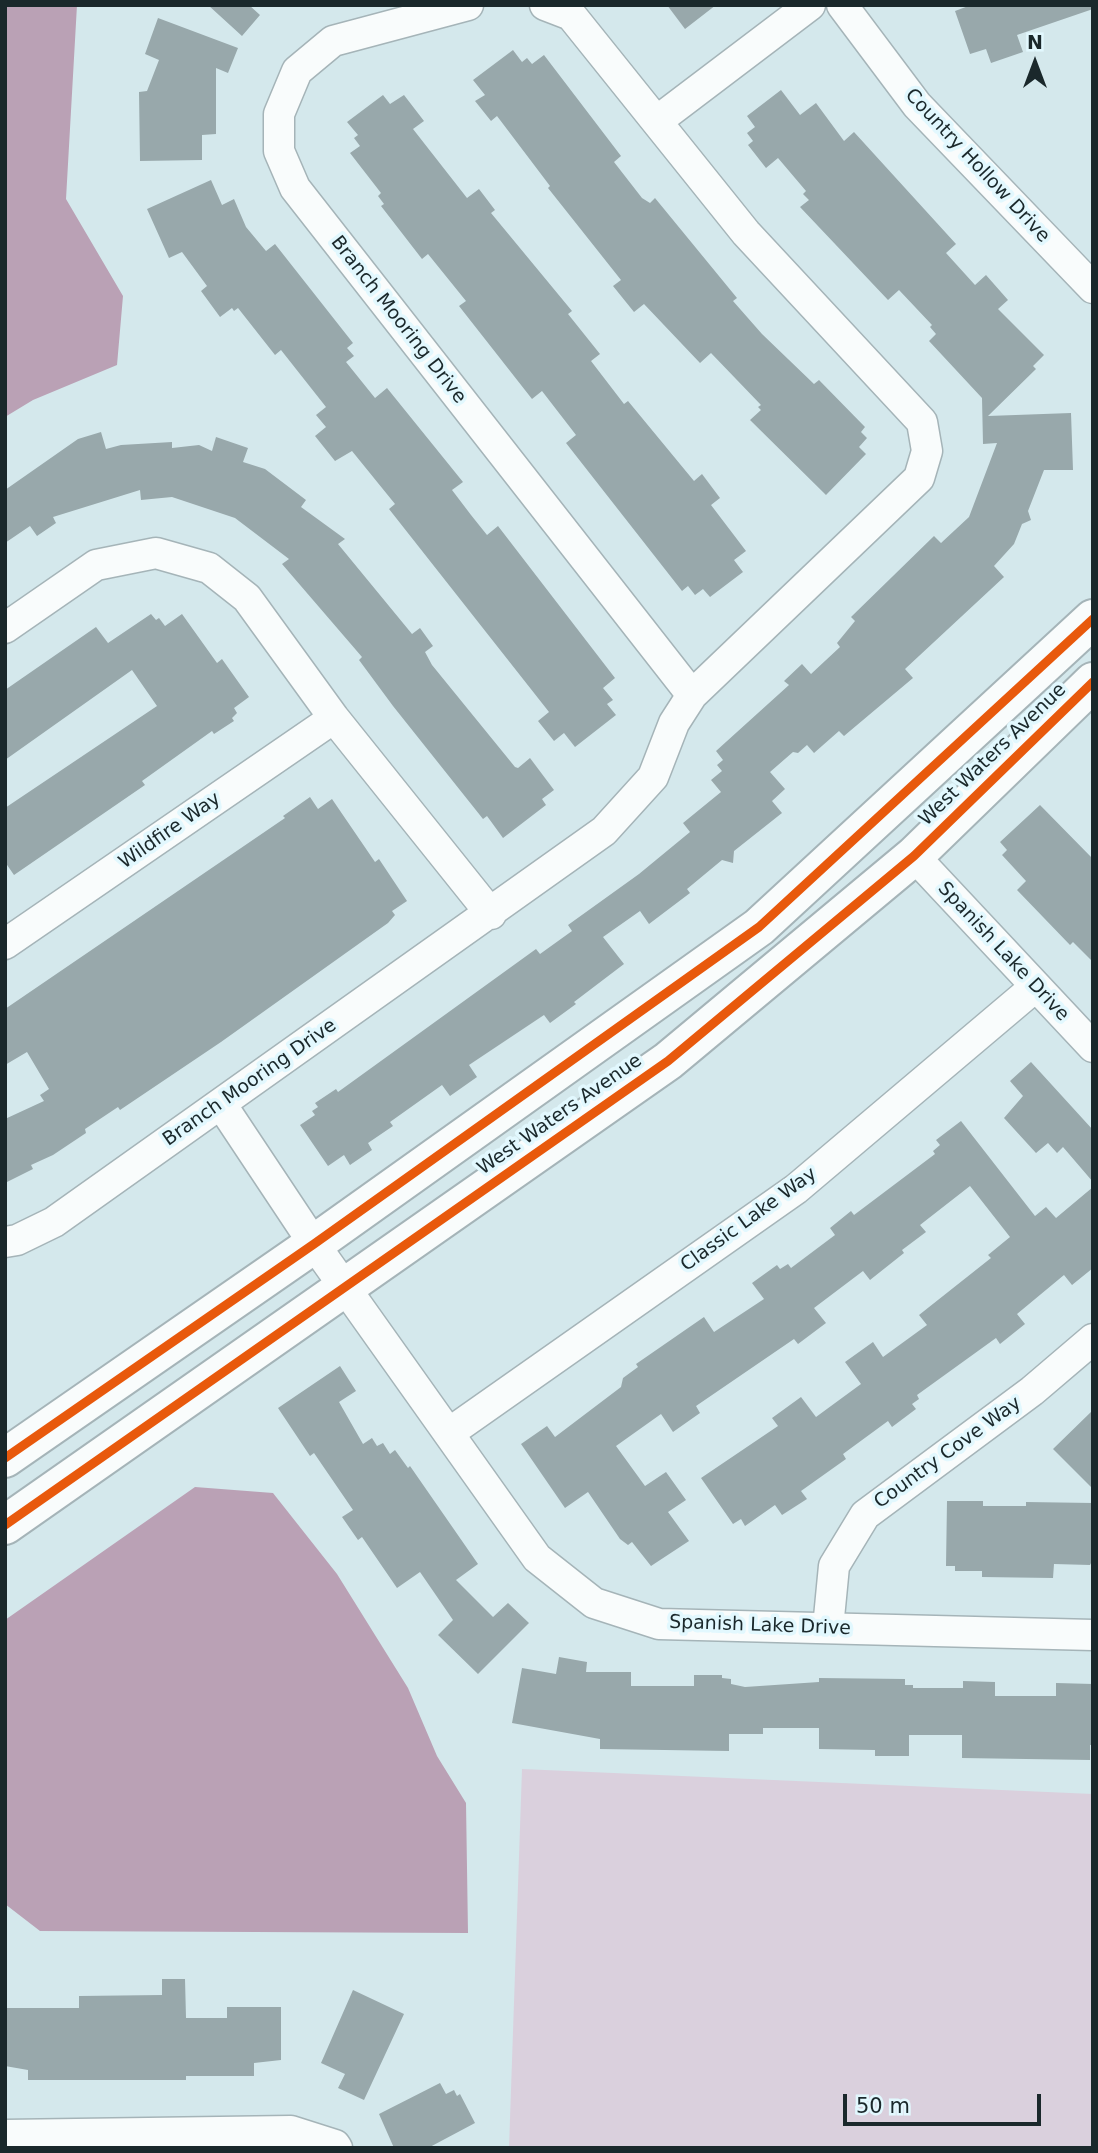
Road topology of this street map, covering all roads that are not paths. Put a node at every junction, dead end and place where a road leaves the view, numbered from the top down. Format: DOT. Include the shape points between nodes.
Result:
graph roads {
  1 [pos="468,5"];
  2 [pos="545,5"];
  3 [pos="810,5"];
  4 [pos="842,5"];
  5 [pos="657,121"];
  6 [pos="1093,288"];
  7 [pos="1093,619"];
  8 [pos="5,628"];
  9 [pos="1093,682"];
  10 [pos="692,695"];
  11 [pos="334,718"];
  12 [pos="914,856"];
  13 [pos="491,914"];
  14 [pos="5,944"];
  15 [pos="1035,987"];
  16 [pos="1093,1048"];
  17 [pos="221,1104"];
  18 [pos="5,1242"];
  19 [pos="314,1244"];
  20 [pos="343,1286"];
  21 [pos="1093,1339"];
  22 [pos="449,1433"];
  23 [pos="5,1458"];
  24 [pos="5,1525"];
  25 [pos="828,1628"];
  26 [pos="1093,1634"];
  27 [pos="5,2135"];
  28 [pos="337,2148"];
  1 -- 10 [label="street, Branch Mooring Drive" via="333,41 297,71 279,114 279,151 295,188"];
  2 -- 5 [label="street, Branch Mooring Drive" via="571,15"];
  3 -- 5 [label="street"];
  4 -- 6 [label="street, Country Hollow Drive" via="917,105"];
  5 -- 10 [label="street, Branch Mooring Drive" via="746,233 922,422 928,451 919,478"];
  7 -- 19 [label="street, West Waters Avenue" via="759,927"];
  8 -- 11 [label="street" via="96,565 156,553 209,568 247,598"];
  9 -- 12 [label="street, West Waters Avenue"];
  10 -- 13 [label="street, Branch Mooring Drive" via="674,723 653,777 604,831"];
  11 -- 13 [label="street"];
  11 -- 14 [label="street, Wildfire Way"];
  12 -- 15 [label="street, Spanish Lake Drive"];
  12 -- 20 [label="street, West Waters Avenue" via="668,1061"];
  13 -- 17 [label="street, Branch Mooring Drive"];
  15 -- 16 [label="street, Spanish Lake Drive"];
  15 -- 22 [label="street, Classic Lake Way" via="796,1189"];
  17 -- 18 [label="street, Branch Mooring Drive" via="54,1222"];
  17 -- 19 [label="street, Spanish Lake Drive"];
  19 -- 20 [label="street, Spanish Lake Drive"];
  19 -- 23 [label="street, West Waters Avenue"];
  20 -- 22 [label="street, Spanish Lake Drive"];
  20 -- 24 [label="street, West Waters Avenue"];
  21 -- 25 [label="street, Country Cove Way" via="1032,1391 865,1515 834,1566"];
  22 -- 25 [label="street, Spanish Lake Drive" via="537,1558 594,1603 660,1624"];
  25 -- 26 [label="street, Spanish Lake Drive"];
  27 -- 28 [label="street" via="291,2131"];
}
